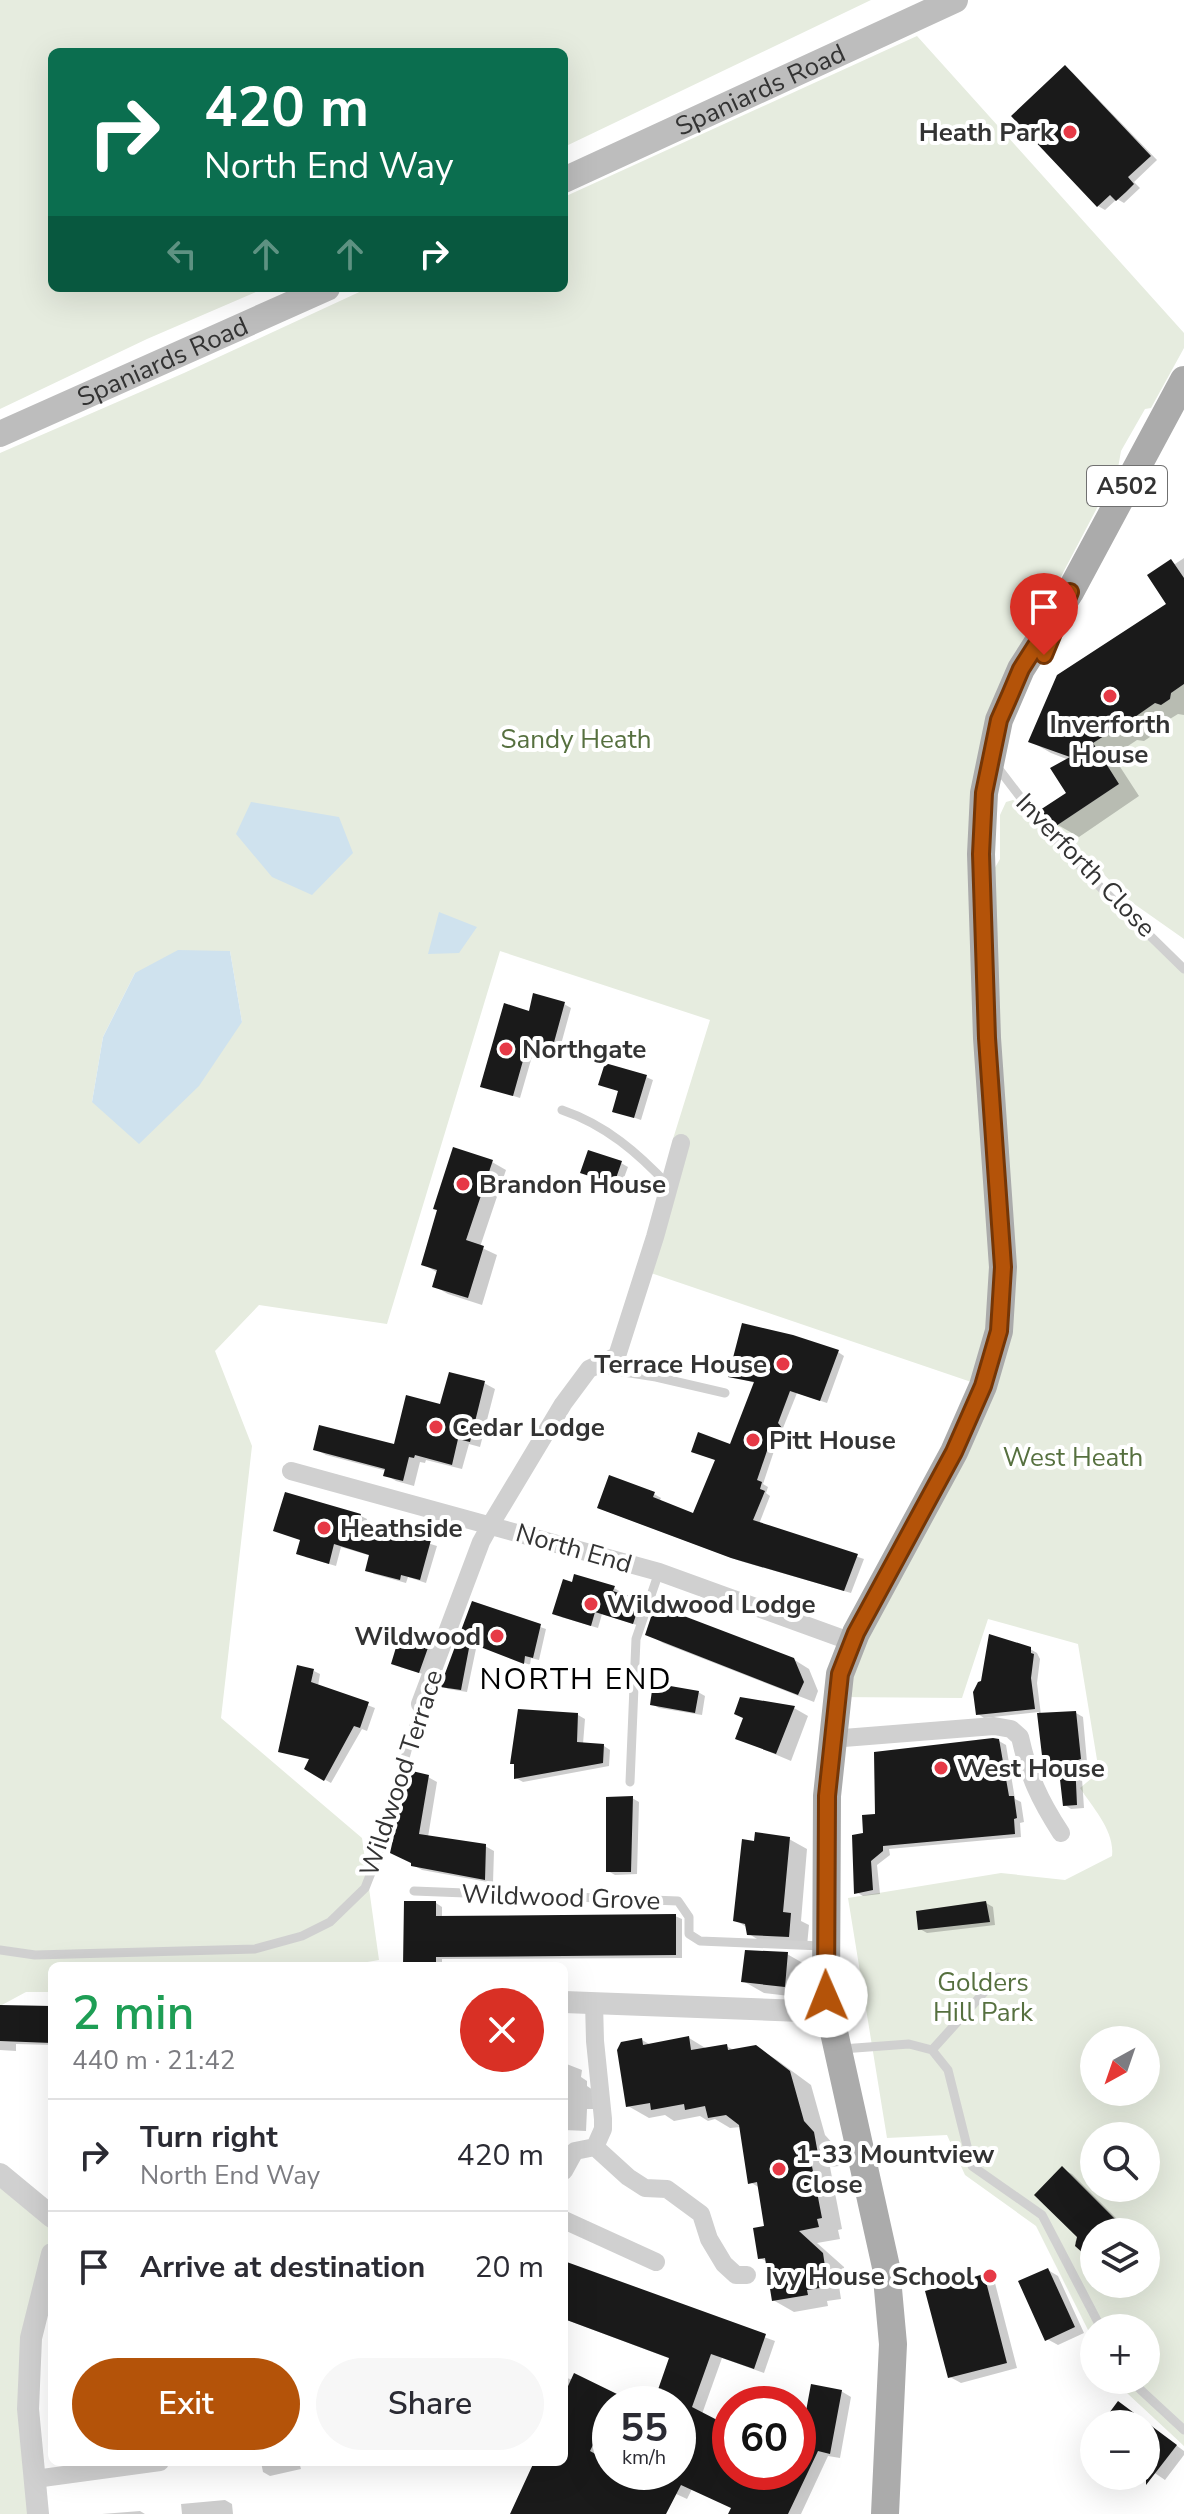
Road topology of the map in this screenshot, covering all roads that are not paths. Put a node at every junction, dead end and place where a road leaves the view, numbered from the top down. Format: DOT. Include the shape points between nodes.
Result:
graph roads {
  1 [pos="955,0"];
  2 [pos="568,178"];
  3 [pos="318,292"];
  4 [pos="1184,380"];
  5 [pos="0,434"];
  6 [pos="995,765"];
  7 [pos="1184,969"];
  8 [pos="562,1110"];
  9 [pos="681,1143"];
  10 [pos="669,1186"];
  11 [pos="591,1368"];
  12 [pos="725,1393"];
  13 [pos="291,1471"];
  14 [pos="491,1524"];
  15 [pos="659,1572"];
  16 [pos="852,1642"];
  17 [pos="420,1704"];
  18 [pos="831,1739"];
  19 [pos="630,1782"];
  20 [pos="1061,1833"];
  21 [pos="414,1891"];
  22 [pos="825,1946"];
  23 [pos="0,1950"];
  24 [pos="998,1977"];
  25 [pos="568,2002"];
  26 [pos="594,2002"];
  27 [pos="827,2004"];
  28 [pos="837,2050"];
  29 [pos="932,2050"];
  30 [pos="595,2147"];
  31 [pos="568,2164"];
  32 [pos="0,2174"];
  33 [pos="48,2214"];
  34 [pos="568,2222"];
  35 [pos="656,2262"];
  36 [pos="48,2270"];
  37 [pos="747,2275"];
  38 [pos="1094,2314"];
  39 [pos="1145,2394"];
  40 [pos="1184,2430"];
  41 [pos="131,2466"];
  42 [pos="35,2479"];
  43 [pos="38,2514"];
  44 [pos="885,2514"];
  1 -- 2 [label="main road, Spaniards Road"];
  3 -- 5 [label="main road, Spaniards Road"];
  4 -- 6 [label="main road, A502" via="1070,592"];
  6 -- 7 [label="lane, Inverforth Close" via="1089,876"];
  6 -- 16 [label="main road, A502" via="982,889 1003,1267 999,1331 983,1386 954,1452"];
  8 -- 10 [label="lane" via="603,1128"];
  9 -- 10 [label="street, Wildwood Terrace"];
  10 -- 11 [label="street, Wildwood Terrace" via="617,1356"];
  11 -- 12 [label="lane"];
  11 -- 14 [label="street, Wildwood Terrace" via="563,1404"];
  13 -- 14 [label="street, North End"];
  14 -- 15 [label="street, North End"];
  14 -- 17 [label="street, Wildwood Terrace"];
  15 -- 16 [label="street, North End"];
  15 -- 19 [label="lane" via="636,1639"];
  16 -- 18 [label="main road, A502" via="840,1674"];
  17 -- 23 [label="lane, Wildwood Terrace" via="365,1888 330,1922 255,1949 35,1955"];
  18 -- 20 [label="street" via="1011,1729 1020,1737 1039,1800"];
  18 -- 22 [label="main road, A502"];
  21 -- 22 [label="lane, Wildwood Grove" via="678,1901 689,1917 689,1934 700,1941"];
  22 -- 27 [label="main road, A502"];
  24 -- 29 [label="lane"];
  25 -- 26 [label="street"];
  26 -- 27 [label="street"];
  26 -- 30 [label="street" via="603,2119"];
  27 -- 28 [label="main road, A502"];
  28 -- 29 [label="lane" via="909,2044"];
  28 -- 44 [label="main road, A502" via="888,2282 893,2344"];
  29 -- 38 [label="lane" via="948,2070 972,2166 1042,2215"];
  30 -- 31 [label="street" via="575,2151"];
  30 -- 37 [label="street" via="645,2188 667,2189 701,2214 724,2264 736,2275"];
  32 -- 33 [label="street"];
  34 -- 35 [label="street"];
  36 -- 42 [label="street" via="31,2338 28,2409"];
  39 -- 40 [label="lane"];
  41 -- 42 [label="street"];
  42 -- 43 [label="street"];
}
